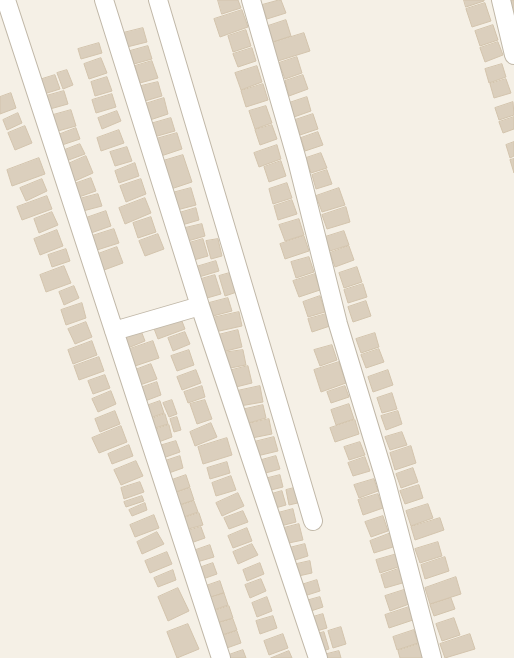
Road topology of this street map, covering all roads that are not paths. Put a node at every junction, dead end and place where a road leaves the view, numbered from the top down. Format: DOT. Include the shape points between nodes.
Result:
graph roads {
  1 [pos="6,0"];
  2 [pos="104,0"];
  3 [pos="158,0"];
  4 [pos="251,0"];
  5 [pos="501,0"];
  6 [pos="514,55"];
  7 [pos="200,306"];
  8 [pos="114,331"];
  9 [pos="313,521"];
  10 [pos="221,658"];
  11 [pos="318,658"];
  12 [pos="432,658"];
  1 -- 8 [label="street"];
  2 -- 7 [label="street"];
  3 -- 9 [label="street"];
  4 -- 12 [label="street" via="338,324 386,482"];
  5 -- 6 [label="street"];
  7 -- 8 [label="street"];
  7 -- 11 [label="street"];
  8 -- 10 [label="street"];
}
